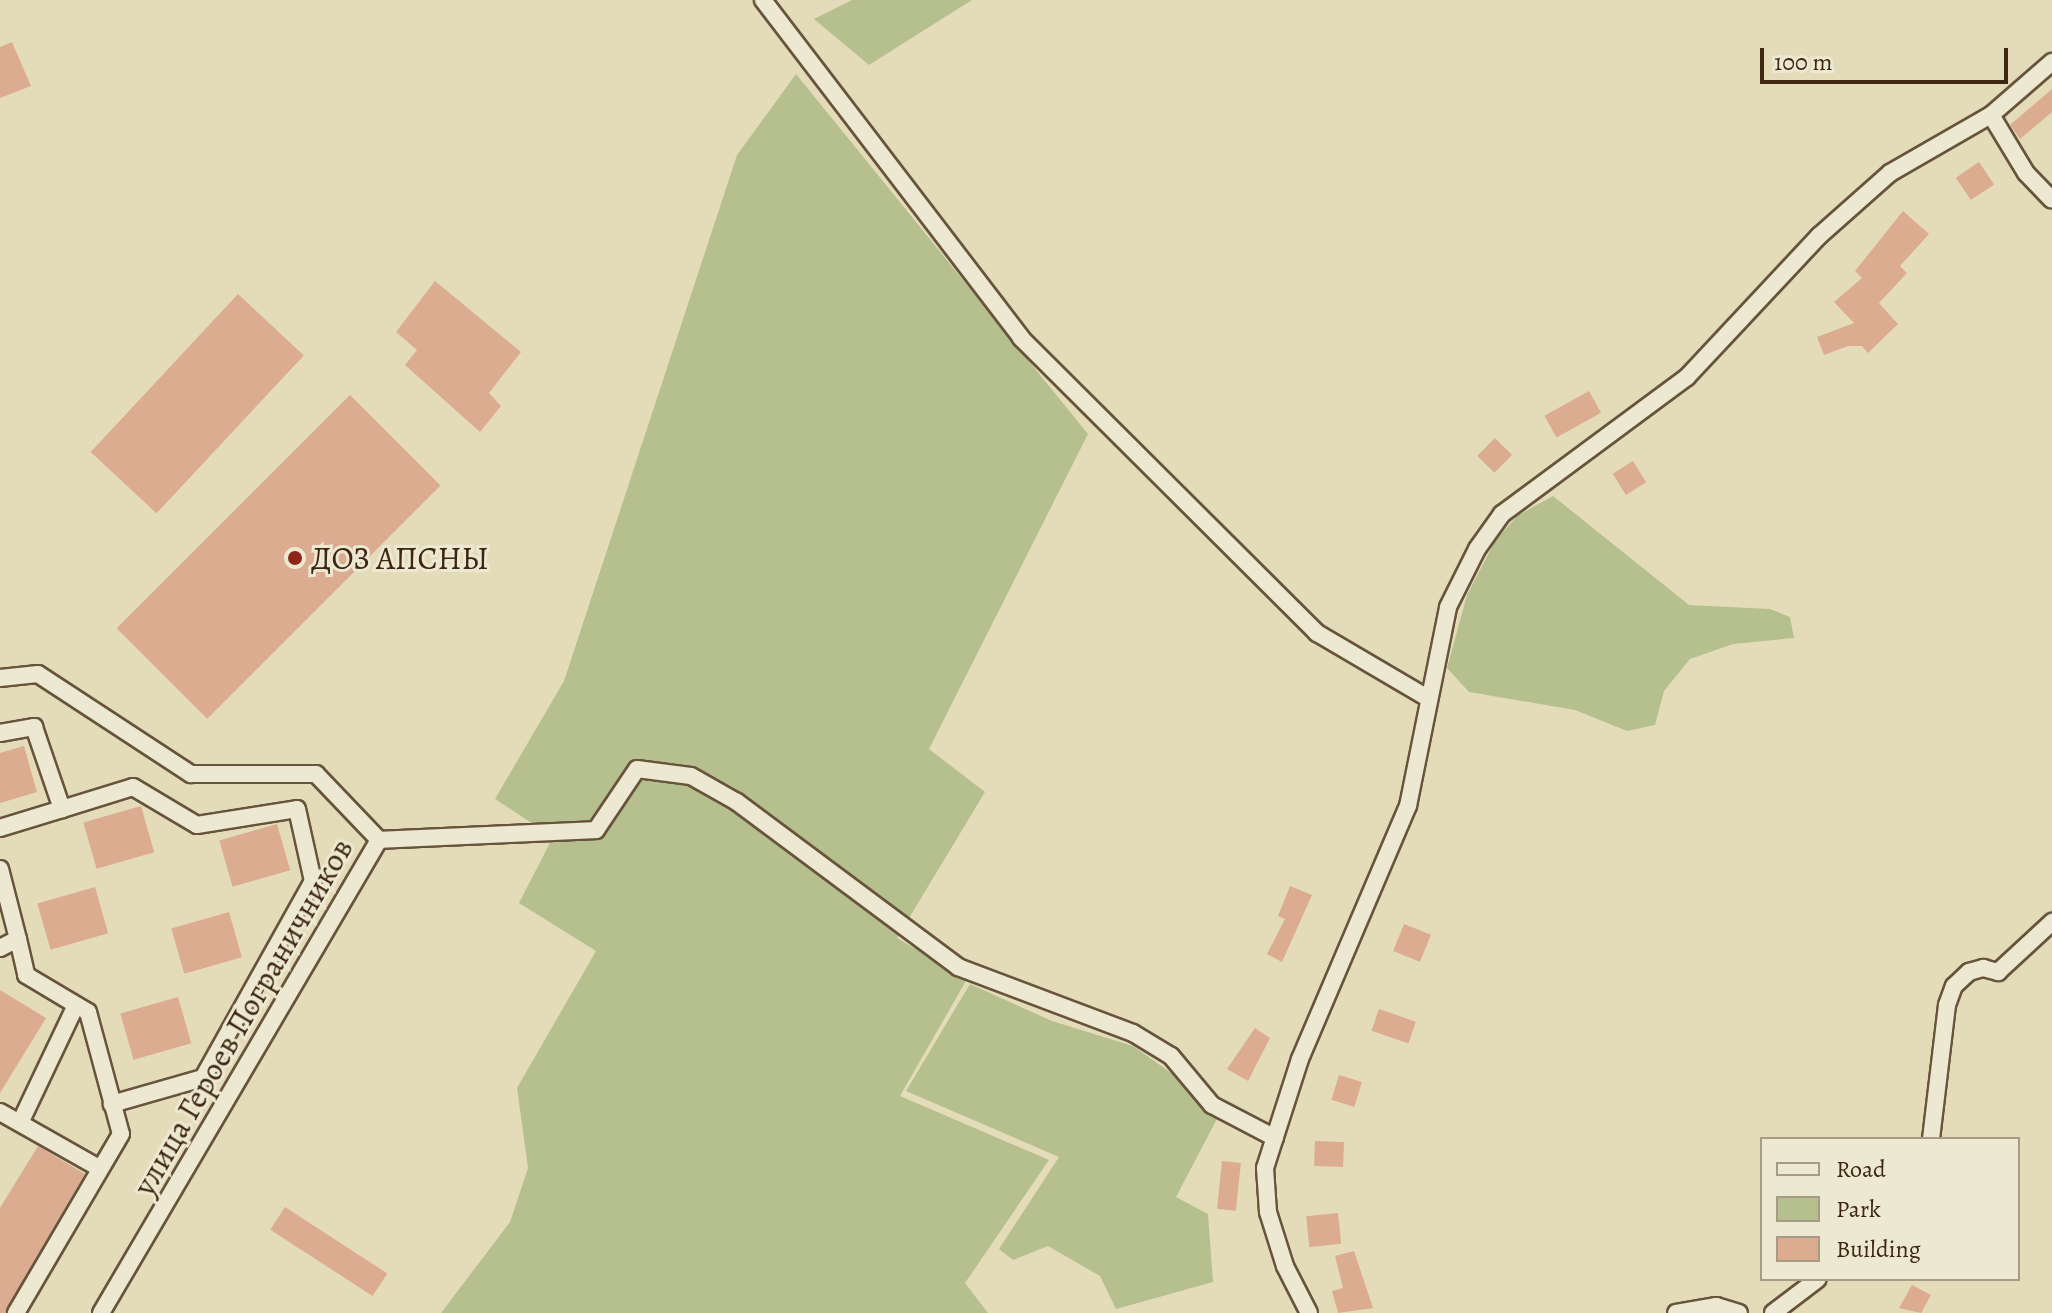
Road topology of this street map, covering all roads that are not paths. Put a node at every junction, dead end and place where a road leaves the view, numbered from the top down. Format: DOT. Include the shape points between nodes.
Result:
graph roads {
  1 [pos="763,0"];
  2 [pos="2052,62"];
  3 [pos="1991,115"];
  4 [pos="2052,200"];
  5 [pos="0,678"];
  6 [pos="1428,698"];
  7 [pos="0,733"];
  8 [pos="62,809"];
  9 [pos="0,828"];
  10 [pos="379,840"];
  11 [pos="0,869"];
  12 [pos="2052,922"];
  13 [pos="18,939"];
  14 [pos="0,948"];
  15 [pos="75,1007"];
  16 [pos="112,1104"];
  17 [pos="0,1112"];
  18 [pos="20,1123"];
  19 [pos="1931,1137"];
  20 [pos="1275,1138"];
  21 [pos="99,1168"];
  22 [pos="1815,1281"];
  23 [pos="16,1313"];
  24 [pos="101,1313"];
  25 [pos="1309,1313"];
  26 [pos="1676,1313"];
  27 [pos="1739,1313"];
  28 [pos="1773,1313"];
  1 -- 6 [label="street" via="1021,338 1317,633"];
  2 -- 3 [label="street"];
  3 -- 4 [label="street" via="2026,173"];
  3 -- 6 [label="street" via="1890,173 1819,236 1687,377 1502,514 1477,549 1448,607"];
  5 -- 10 [label="street" via="38,674 191,774 316,774"];
  6 -- 20 [label="street" via="1424,745 1408,806 1340,958"];
  7 -- 8 [label="street" via="34,727"];
  8 -- 9 [label="street"];
  8 -- 16 [label="street" via="133,787 197,825 297,809 313,881 203,1078"];
  10 -- 20 [label="street, улица Героев Пограничников" via="596,830 637,769 691,776 737,802 958,967 1133,1033 1171,1056 1212,1105"];
  10 -- 24 [label="street, улица Героев Пограничников"];
  11 -- 13 [label="street"];
  12 -- 19 [label="street" via="1998,972 1969,972 1954,986 1947,1005"];
  13 -- 14 [label="street"];
  13 -- 15 [label="street" via="26,975"];
  15 -- 16 [label="street" via="88,1012"];
  15 -- 18 [label="street"];
  16 -- 21 [label="street" via="121,1134"];
  17 -- 18 [label="street"];
  18 -- 21 [label="street"];
  20 -- 25 [label="street" via="1265,1168 1268,1212 1285,1266"];
  21 -- 23 [label="street"];
  22 -- 28 [label="street"];
  26 -- 27 [label="street" via="1716,1306"];
}
